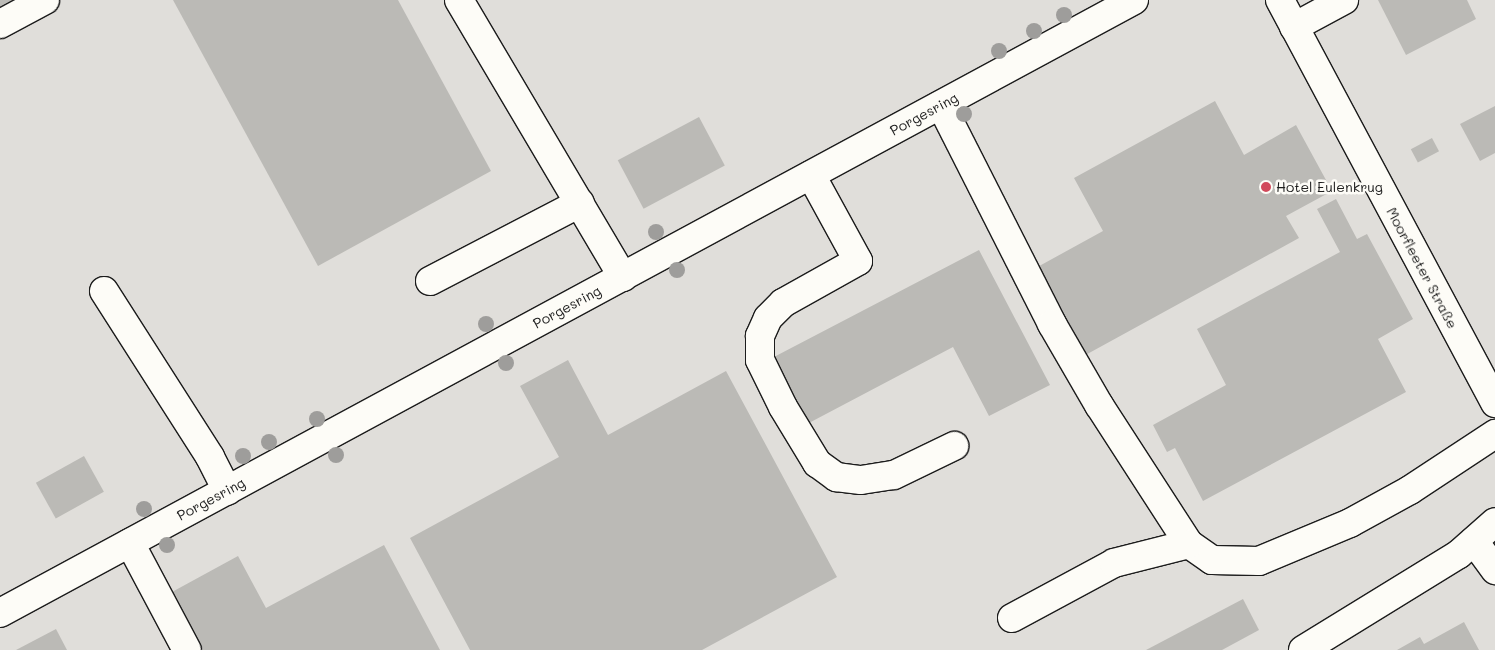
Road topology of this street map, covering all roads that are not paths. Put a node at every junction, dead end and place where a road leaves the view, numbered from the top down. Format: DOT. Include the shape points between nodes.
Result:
graph roads {
  1 [pos="44,0"];
  2 [pos="459,0"];
  3 [pos="1134,0"];
  4 [pos="1280,0"];
  5 [pos="1344,0"];
  6 [pos="0,24"];
  7 [pos="1294,27"];
  8 [pos="941,105"];
  9 [pos="810,175"];
  10 [pos="580,204"];
  11 [pos="623,277"];
  12 [pos="430,281"];
  13 [pos="104,291"];
  14 [pos="1495,402"];
  15 [pos="1495,434"];
  16 [pos="954,446"];
  17 [pos="227,491"];
  18 [pos="1495,522"];
  19 [pos="1474,541"];
  20 [pos="130,543"];
  21 [pos="1189,544"];
  22 [pos="1495,570"];
  23 [pos="0,613"];
  24 [pos="1012,618"];
  25 [pos="187,650"];
  26 [pos="1303,650"];
  1 -- 6 [label="street"];
  2 -- 10 [label="street"];
  3 -- 8 [label="street, Porgesring"];
  4 -- 7 [label="street, Moorfleeter Straße"];
  5 -- 7 [label="street"];
  7 -- 14 [label="street, Moorfleeter Straße"];
  8 -- 9 [label="street, Porgesring"];
  8 -- 21 [label="street" via="1052,324 1099,405"];
  9 -- 11 [label="street, Porgesring"];
  9 -- 16 [label="street" via="858,262 783,303 768,318 760,336 760,360 783,407 817,464 836,477 861,480 894,474"];
  10 -- 11 [label="street"];
  10 -- 12 [label="street"];
  11 -- 17 [label="street, Porgesring"];
  13 -- 17 [label="street" via="210,457"];
  15 -- 21 [label="street" via="1410,490 1350,523 1259,561 1212,560"];
  17 -- 20 [label="street, Porgesring"];
  18 -- 19 [label="street"];
  19 -- 22 [label="street"];
  19 -- 26 [label="street" via="1459,554"];
  20 -- 23 [label="street, Porgesring"];
  20 -- 25 [label="street"];
  21 -- 24 [label="street" via="1114,563"];
}
